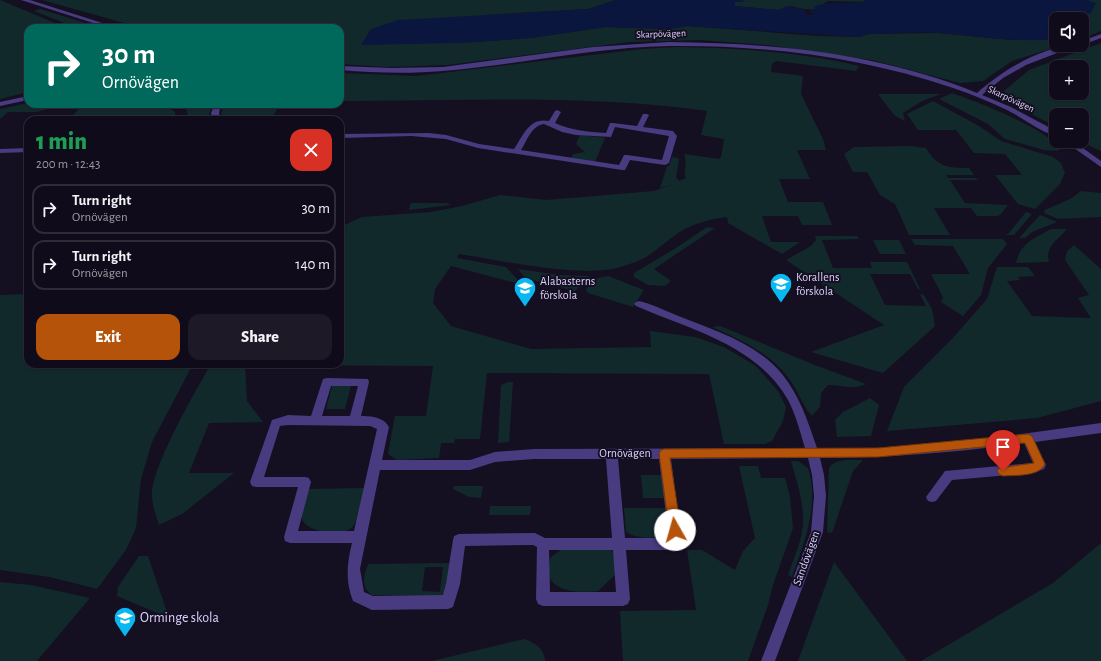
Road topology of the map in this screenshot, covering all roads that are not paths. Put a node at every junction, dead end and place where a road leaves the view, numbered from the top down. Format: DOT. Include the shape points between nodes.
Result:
graph roads {
  1 [pos="24,0"];
  2 [pos="102,24"];
  3 [pos="1101,36"];
  4 [pos="1089,40"];
  5 [pos="1054,52"];
  6 [pos="344,68"];
  7 [pos="978,95"];
  8 [pos="24,99"];
  9 [pos="0,104"];
  10 [pos="557,112"];
  11 [pos="645,115"];
  12 [pos="551,123"];
  13 [pos="639,129"];
  14 [pos="1049,130"];
  15 [pos="344,136"];
  16 [pos="1078,148"];
  17 [pos="24,150"];
  18 [pos="0,151"];
  19 [pos="516,152"];
  20 [pos="1101,165"];
  21 [pos="639,304"];
  22 [pos="316,420"];
  23 [pos="354,421"];
  24 [pos="1101,428"];
  25 [pos="1028,439"];
  26 [pos="664,453"];
  27 [pos="813,453"];
  28 [pos="612,454"];
  29 [pos="375,464"];
  30 [pos="932,497"];
  31 [pos="358,537"];
  32 [pos="543,544"];
  33 [pos="619,544"];
  34 [pos="768,661"];
  1 -- 2 [label="street"];
  3 -- 4 [label="street"];
  5 -- 7 [label="street, Skarpövägen" via="1021,63 994,80"];
  6 -- 7 [label="street, Skarpövägen" via="382,71 443,69 612,47 703,43 795,51 863,62 922,76"];
  7 -- 14 [label="street, Skarpövägen"];
  8 -- 9 [label="street"];
  10 -- 12 [label="street"];
  11 -- 13 [label="street"];
  12 -- 13 [label="street" via="564,130 608,135 613,125"];
  12 -- 19 [label="street" via="541,122 534,125"];
  13 -- 19 [label="street" via="672,134 665,163 627,157 622,168"];
  15 -- 19 [label="street" via="442,135 478,146"];
  16 -- 20 [label="street"];
  17 -- 18 [label="street"];
  21 -- 27 [label="street, Sandövägen" via="716,336 769,367 791,396"];
  22 -- 23 [label="street"];
  22 -- 23 [label="street" via="327,382 364,382"];
  22 -- 31 [label="street" via="288,420 276,423 256,482 304,482 290,537"];
  23 -- 29 [label="street" via="372,421 383,427"];
  24 -- 25 [label="street, Ornövägen"];
  25 -- 27 [label="street, Ornövägen" via="878,453"];
  25 -- 30 [label="street" via="1040,464 1034,468 949,475"];
  26 -- 27 [label="street, Ornövägen"];
  26 -- 28 [label="street, Ornövägen"];
  26 -- 33 [label="street" via="676,544"];
  27 -- 34 [label="street, Sandövägen" via="820,488 817,532"];
  28 -- 29 [label="street, Ornövägen" via="511,455 470,465"];
  28 -- 33 [label="street"];
  29 -- 31 [label="street"];
  31 -- 32 [label="street" via="353,569 358,596 372,603 448,602 453,584 458,540 535,539"];
  32 -- 33 [label="street"];
  32 -- 33 [label="street" via="543,599 623,599"];
}
